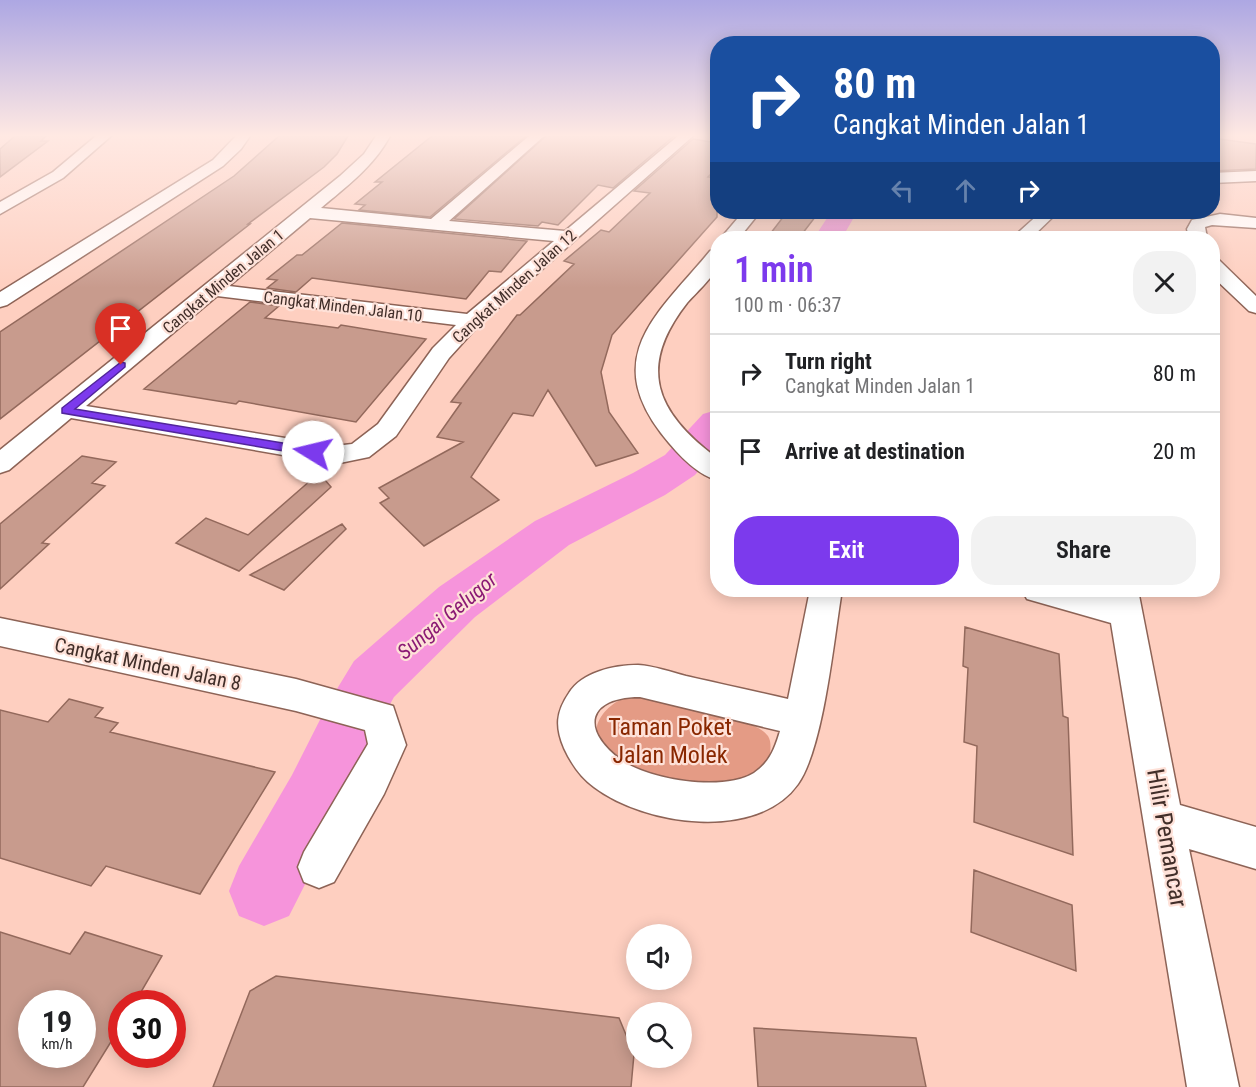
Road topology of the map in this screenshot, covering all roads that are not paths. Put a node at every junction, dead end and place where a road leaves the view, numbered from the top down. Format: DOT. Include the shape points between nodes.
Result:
graph roads {
  1 [pos="38,187"];
  2 [pos="181,187"];
  3 [pos="334,187"];
  4 [pos="478,187"];
  5 [pos="626,187"];
  6 [pos="1256,190"];
  7 [pos="1220,191"];
  8 [pos="0,209"];
  9 [pos="305,212"];
  10 [pos="746,219"];
  11 [pos="1042,219"];
  12 [pos="1256,223"];
  13 [pos="435,224"];
  14 [pos="736,231"];
  15 [pos="1029,231"];
  16 [pos="1196,231"];
  17 [pos="567,237"];
  18 [pos="710,264"];
  19 [pos="1220,273"];
  20 [pos="214,290"];
  21 [pos="0,301"];
  22 [pos="1256,308"];
  23 [pos="472,321"];
  24 [pos="66,411"];
  25 [pos="0,464"];
  26 [pos="710,466"];
  27 [pos="825,597"];
  28 [pos="1089,597"];
  29 [pos="1125,602"];
  30 [pos="0,632"];
  31 [pos="802,719"];
  32 [pos="1163,821"];
  33 [pos="1256,848"];
  34 [pos="319,867"];
  35 [pos="1213,1087"];
  1 -- 8 [label="street"];
  2 -- 21 [label="street"];
  3 -- 9 [label="street, Cangkat Minden Jalan 1"];
  4 -- 13 [label="street"];
  5 -- 17 [label="street, Cangkat Minden Jalan 12"];
  6 -- 7 [label="street"];
  9 -- 13 [label="street"];
  9 -- 20 [label="street, Cangkat Minden Jalan 1"];
  10 -- 14 [label="street"];
  11 -- 15 [label="street"];
  12 -- 16 [label="street" via="1206,220 1198,224"];
  13 -- 17 [label="street"];
  17 -- 23 [label="street, Cangkat Minden Jalan 12"];
  18 -- 26 [label="street" via="658,331 647,353 645,370 658,411 684,444"];
  19 -- 22 [label="street"];
  20 -- 23 [label="street, Cangkat Minden Jalan 10"];
  20 -- 24 [label="street, Cangkat Minden Jalan 1"];
  23 -- 24 [label="street, Cangkat Minden Jalan 12" via="441,353 387,430 360,451 335,455"];
  24 -- 25 [label="street, Cangkat Minden Jalan 1"];
  27 -- 31 [label="street"];
  28 -- 29 [label="street"];
  29 -- 32 [label="street, Hilir Pemancar"];
  30 -- 34 [label="street, Cangkat Minden Jalan 8" via="296,695 380,718 387,745"];
  31 -- 31 [label="street" via="640,681 620,681 592,692 580,706 575,723 585,752 615,779 643,791 705,802 748,798 772,785 786,769"];
  32 -- 33 [label="street"];
  32 -- 35 [label="street, Hilir Pemancar"];
}
